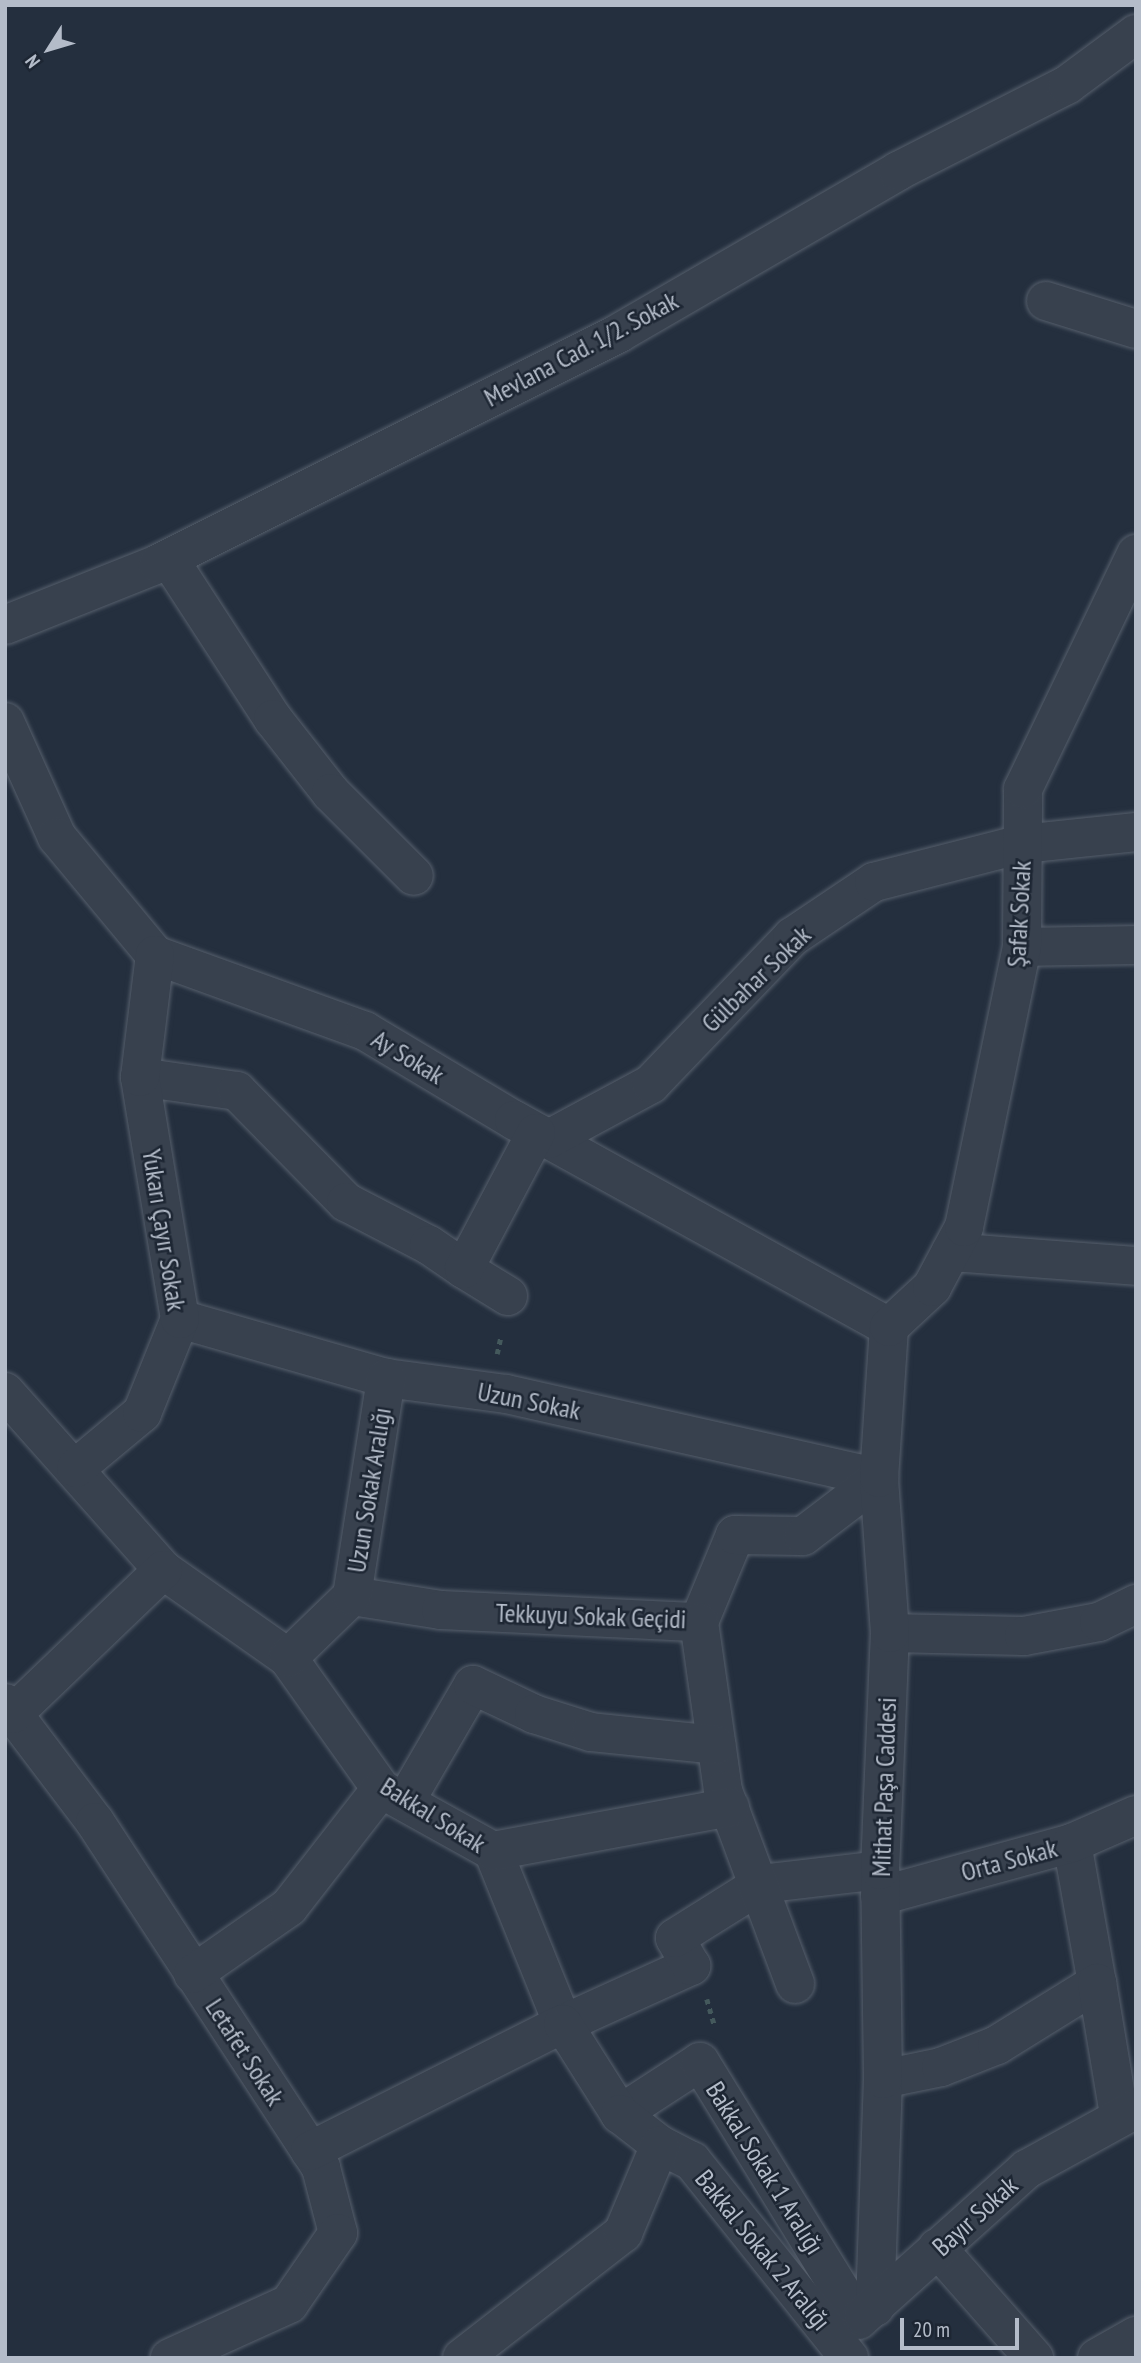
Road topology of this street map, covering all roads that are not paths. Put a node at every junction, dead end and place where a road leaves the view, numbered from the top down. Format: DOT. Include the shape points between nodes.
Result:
graph roads {
  1 [pos="1136,34"];
  2 [pos="1046,301"];
  3 [pos="1136,328"];
  4 [pos="1136,554"];
  5 [pos="169,559"];
  6 [pos="5,625"];
  7 [pos="5,722"];
  8 [pos="1136,832"];
  9 [pos="1022,844"];
  10 [pos="414,876"];
  11 [pos="1136,945"];
  12 [pos="1022,947"];
  13 [pos="155,955"];
  14 [pos="140,1077"];
  15 [pos="543,1136"];
  16 [pos="951,1252"];
  17 [pos="1136,1266"];
  18 [pos="464,1269"];
  19 [pos="508,1296"];
  20 [pos="180,1319"];
  21 [pos="889,1327"];
  22 [pos="386,1378"];
  23 [pos="5,1392"];
  24 [pos="76,1468"];
  25 [pos="879,1478"];
  26 [pos="163,1570"];
  27 [pos="352,1596"];
  28 [pos="1136,1604"];
  29 [pos="698,1622"];
  30 [pos="890,1633"];
  31 [pos="288,1658"];
  32 [pos="9,1709"];
  33 [pos="716,1745"];
  34 [pos="394,1794"];
  35 [pos="730,1807"];
  36 [pos="1136,1815"];
  37 [pos="1072,1843"];
  38 [pos="493,1851"];
  39 [pos="880,1883"];
  40 [pos="761,1884"];
  41 [pos="193,1974"];
  42 [pos="1097,1983"];
  43 [pos="795,1984"];
  44 [pos="563,2024"];
  45 [pos="883,2079"];
  46 [pos="1128,2112"];
  47 [pos="620,2114"];
  48 [pos="660,2145"];
  49 [pos="310,2151"];
  50 [pos="937,2248"];
  51 [pos="867,2313"];
  52 [pos="1136,2336"];
  53 [pos="170,2358"];
  54 [pos="462,2358"];
  55 [pos="849,2358"];
  56 [pos="861,2358"];
  57 [pos="1034,2358"];
  58 [pos="1097,2358"];
  1 -- 5 [label="street, Mevlana Cad. 1/2. Sokak" via="1067,85 898,171 619,333"];
  2 -- 3 [label="street"];
  4 -- 9 [label="street, Şafak Sokak" via="1024,789"];
  5 -- 6 [label="street, Mevlana Cad. 1/2. Sokak"];
  5 -- 10 [label="street" via="298,751 331,793"];
  7 -- 13 [label="street" via="57,836"];
  8 -- 9 [label="street, Gülbahar Sokak"];
  9 -- 12 [label="street, Şafak Sokak"];
  9 -- 15 [label="street, Gülbahar Sokak" via="874,882 792,937 651,1084"];
  11 -- 12 [label="street"];
  12 -- 16 [label="street, Şafak Sokak" via="964,1227"];
  13 -- 14 [label="street, Yukarı Çayır Sokak"];
  13 -- 15 [label="street, Ay Sokak" via="365,1031"];
  14 -- 18 [label="street" via="237,1091 346,1202 429,1245"];
  14 -- 20 [label="street, Yukarı Çayır Sokak"];
  15 -- 18 [label="street"];
  15 -- 21 [label="street, Ay Sokak"];
  16 -- 17 [label="street"];
  16 -- 21 [label="street, Şafak Sokak" via="932,1287"];
  18 -- 19 [label="street"];
  20 -- 22 [label="street, Uzun Sokak"];
  20 -- 24 [label="street, Yukarı Çayır Sokak" via="142,1413"];
  21 -- 25 [label="street, Mithat Paşa Caddesi"];
  22 -- 25 [label="street, Uzun Sokak" via="491,1392"];
  22 -- 27 [label="street, Uzun Sokak Aralığı"];
  23 -- 24 [label="street, Bakkal Sokak"];
  24 -- 26 [label="street, Bakkal Sokak"];
  25 -- 29 [label="street, Tekkuyu Sokak Geçidi" via="803,1536 735,1535"];
  25 -- 30 [label="street, Mithat Paşa Caddesi"];
  26 -- 31 [label="street, Bakkal Sokak"];
  26 -- 32 [label="street"];
  27 -- 29 [label="street, Tekkuyu Sokak Geçidi" via="441,1610"];
  27 -- 31 [label="street, Uzun Sokak Aralığı"];
  28 -- 30 [label="street" via="1099,1622 1024,1636"];
  29 -- 33 [label="street"];
  30 -- 39 [label="street, Mithat Paşa Caddesi"];
  31 -- 34 [label="street, Bakkal Sokak"];
  32 -- 41 [label="street, Letafet Sokak" via="95,1822"];
  33 -- 34 [label="street" via="591,1732 534,1714 473,1685"];
  33 -- 35 [label="street"];
  34 -- 38 [label="street, Bakkal Sokak"];
  34 -- 41 [label="street" via="289,1907"];
  35 -- 38 [label="street"];
  35 -- 40 [label="street"];
  36 -- 37 [label="street, Orta Sokak"];
  37 -- 39 [label="street, Orta Sokak"];
  37 -- 42 [label="street"];
  38 -- 44 [label="street, Bakkal Sokak"];
  39 -- 40 [label="street"];
  39 -- 45 [label="street, Mithat Paşa Caddesi"];
  40 -- 43 [label="street"];
  40 -- 44 [label="street" via="675,1938 691,1966"];
  41 -- 49 [label="street, Letafet Sokak"];
  42 -- 45 [label="street" via="998,2045 941,2067"];
  42 -- 46 [label="street"];
  44 -- 47 [label="street, Bakkal Sokak 2 Aralığı"];
  44 -- 49 [label="street"];
  45 -- 51 [label="street, Mithat Paşa Caddesi"];
  46 -- 50 [label="street, Bayır Sokak" via="1027,2169"];
  47 -- 48 [label="street, Bakkal Sokak 2 Aralığı"];
  47 -- 51 [label="street, Bakkal Sokak 1 Aralığı" via="700,2062"];
  48 -- 54 [label="street" via="623,2233"];
  48 -- 55 [label="street, Bakkal Sokak 2 Aralığı" via="692,2161"];
  49 -- 53 [label="street, Letafet Sokak" via="321,2168 338,2233 289,2304"];
  50 -- 51 [label="street, Bayır Sokak"];
  50 -- 57 [label="street"];
  51 -- 56 [label="street"];
  52 -- 58 [label="street"];
}
